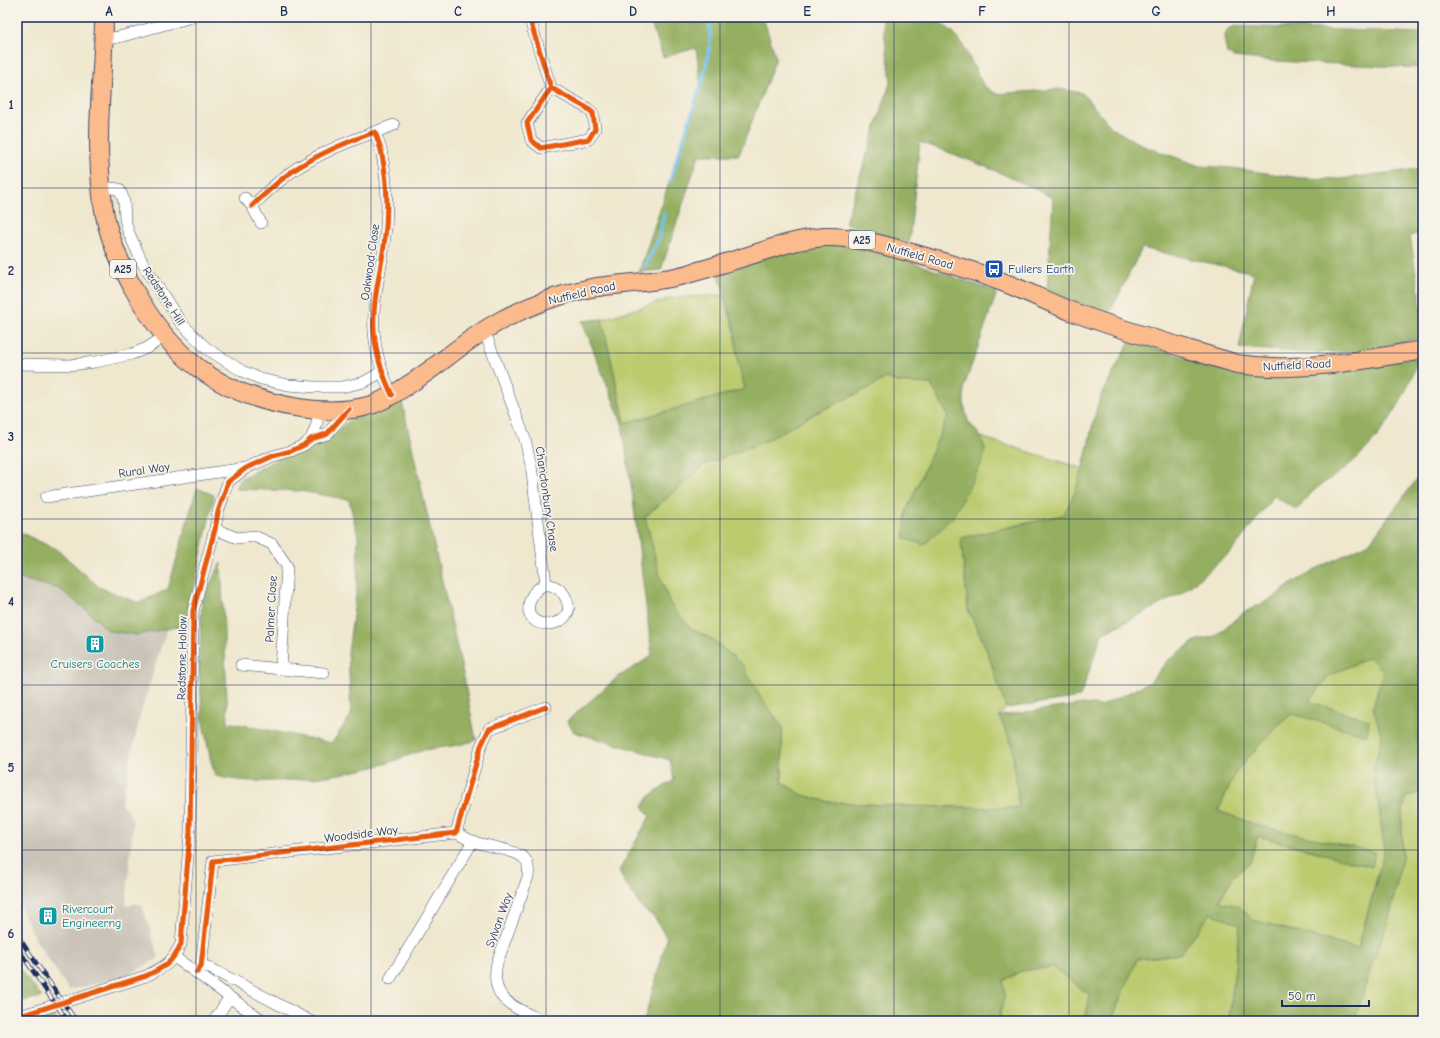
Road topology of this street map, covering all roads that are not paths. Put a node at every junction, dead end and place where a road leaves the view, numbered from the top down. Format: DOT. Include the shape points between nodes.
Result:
graph roads {
  1 [pos="104,17"];
  2 [pos="192,17"];
  3 [pos="530,17"];
  4 [pos="104,40"];
  5 [pos="551,88"];
  6 [pos="394,125"];
  7 [pos="375,132"];
  8 [pos="102,187"];
  9 [pos="261,223"];
  10 [pos="484,330"];
  11 [pos="165,336"];
  12 [pos="1423,350"];
  13 [pos="17,364"];
  14 [pos="382,372"];
  15 [pos="392,395"];
  16 [pos="349,409"];
  17 [pos="318,410"];
  18 [pos="311,439"];
  19 [pos="246,468"];
  20 [pos="46,498"];
  21 [pos="215,529"];
  22 [pos="546,584"];
  23 [pos="242,665"];
  24 [pos="281,668"];
  25 [pos="324,673"];
  26 [pos="546,706"];
  27 [pos="456,833"];
  28 [pos="473,842"];
  29 [pos="174,957"];
  30 [pos="199,969"];
  31 [pos="390,979"];
  32 [pos="230,998"];
  33 [pos="17,1017"];
  34 [pos="214,1021"];
  35 [pos="264,1021"];
  36 [pos="310,1021"];
  37 [pos="542,1021"];
  1 -- 4 [label="main road, Redstone Hill / A25"];
  2 -- 4 [label="street"];
  3 -- 5 [label="street"];
  4 -- 8 [label="main road, Redstone Hill / A25" via="99,133"];
  5 -- 5 [label="street" via="593,113 595,129 589,139 541,148 531,140 527,123"];
  6 -- 7 [label="street"];
  7 -- 9 [label="street" via="343,144 301,165 248,202"];
  7 -- 14 [label="street, Oakwood Close" via="382,154 387,205 374,315 376,347"];
  8 -- 11 [label="main road, Redstone Hill / A25" via="108,228 123,270 145,309"];
  8 -- 14 [label="street, Redstone Hill" via="119,189 134,246 166,302 181,323 206,348 242,371 261,379 288,385 342,387 364,382"];
  10 -- 12 [label="main road, Nutfield Road / A25" via="523,310 572,293 591,288 674,278 782,245 828,237 860,240 943,262 1000,281 1084,316 1237,364 1289,368"];
  10 -- 15 [label="main road, Nutfield Road / A25"];
  10 -- 22 [label="street, Chanctonbury Chase" via="525,439 531,465"];
  11 -- 13 [label="street" via="132,354 95,362 70,365"];
  11 -- 17 [label="main road, Redstone Hill / A25" via="194,365 224,385 272,403"];
  14 -- 15 [label="street, Oakwood Close"];
  15 -- 16 [label="main road, Nutfield Road / A25" via="370,405"];
  16 -- 17 [label="main road, Nutfield Road / A25"];
  16 -- 18 [label="street, Redstone Hollow" via="327,434"];
  17 -- 18 [label="street" via="317,424"];
  18 -- 19 [label="street, Redstone Hollow" via="291,451"];
  19 -- 20 [label="street, Rural Way"];
  19 -- 21 [label="street, Redstone Hollow" via="228,482"];
  21 -- 24 [label="street, Palmer Close" via="236,538 254,536 272,544 287,566"];
  21 -- 29 [label="street, Redstone Hollow" via="193,611 190,832 181,944"];
  23 -- 24 [label="street"];
  24 -- 25 [label="street"];
  26 -- 27 [label="street" via="489,730 481,746"];
  27 -- 28 [label="street, Sylvan Way"];
  27 -- 30 [label="street, Woodside Way" via="213,861"];
  28 -- 31 [label="street"];
  28 -- 37 [label="street, Sylvan Way" via="515,853 528,865 528,877 497,963 496,984 497,991 505,1000"];
  29 -- 30 [label="street"];
  29 -- 33 [label="street" via="164,967 146,976"];
  30 -- 32 [label="street"];
  30 -- 36 [label="street" via="208,967"];
  32 -- 34 [label="street"];
  32 -- 35 [label="street"];
}
